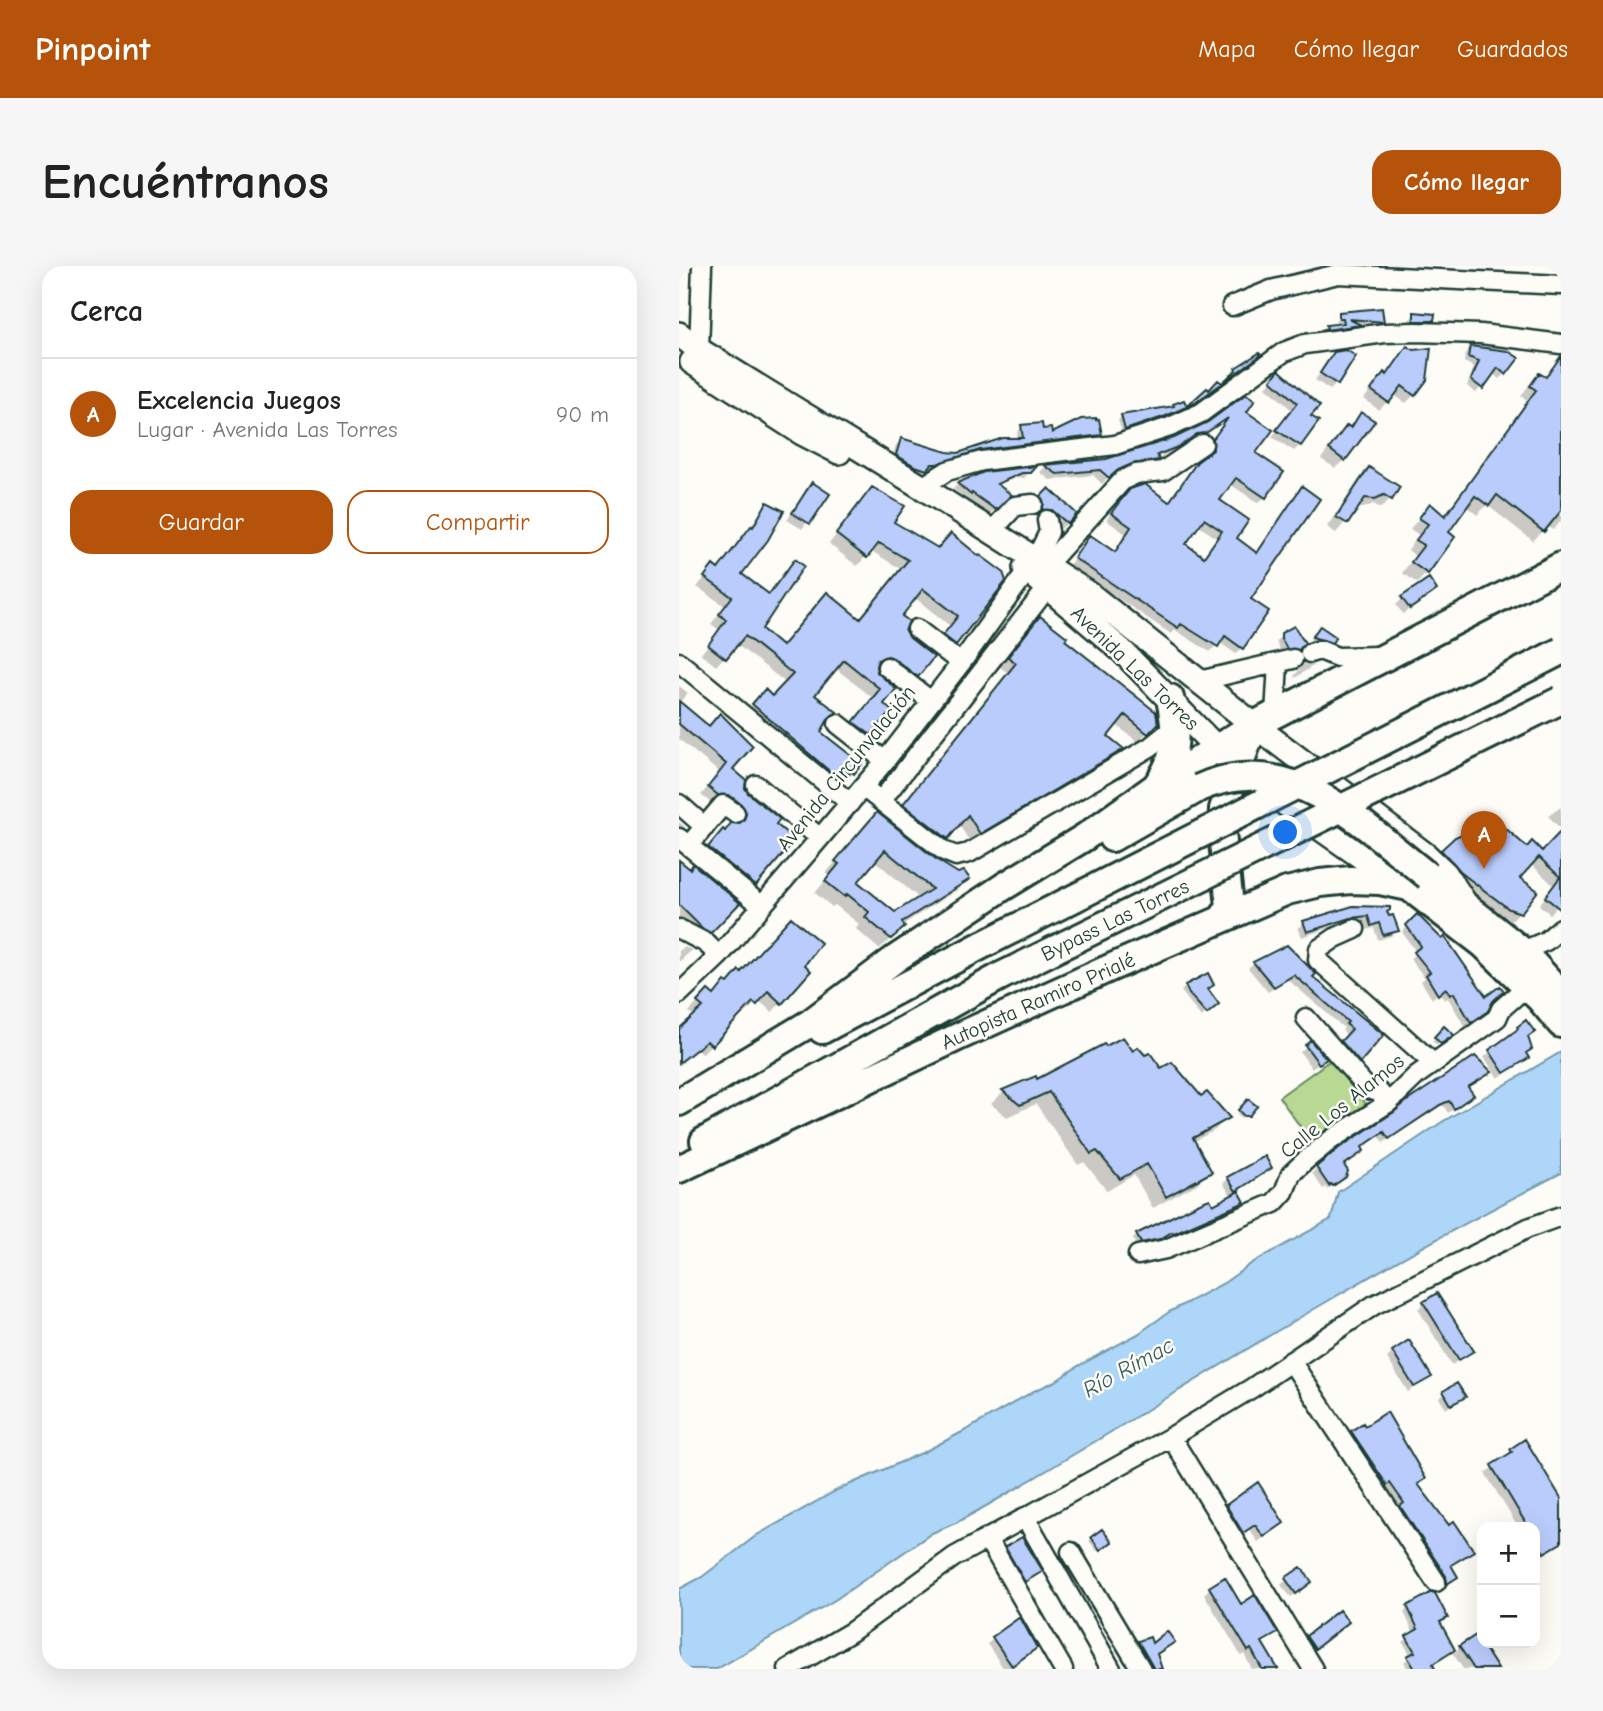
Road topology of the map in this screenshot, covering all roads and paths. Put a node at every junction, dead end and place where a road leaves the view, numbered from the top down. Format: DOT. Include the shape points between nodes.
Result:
graph roads {
  1 [pos="702,266"];
  2 [pos="1561,285"];
  3 [pos="1232,306"];
  4 [pos="679,334"];
  5 [pos="1561,344"];
  6 [pos="689,350"];
  7 [pos="1203,444"];
  8 [pos="922,487"];
  9 [pos="1033,505"];
  10 [pos="1048,520"];
  11 [pos="991,532"];
  12 [pos="1561,566"];
  13 [pos="1039,571"];
  14 [pos="917,629"];
  15 [pos="1561,651"];
  16 [pos="1389,655"];
  17 [pos="1294,658"];
  18 [pos="679,662"];
  19 [pos="961,663"];
  20 [pos="887,667"];
  21 [pos="1199,681"];
  22 [pos="1170,698"];
  23 [pos="1561,700"];
  24 [pos="931,701"];
  25 [pos="1265,720"];
  26 [pos="838,724"];
  27 [pos="1175,726"];
  28 [pos="1217,748"];
  29 [pos="885,761"];
  30 [pos="1238,770"];
  31 [pos="756,785"];
  32 [pos="863,787"];
  33 [pos="1155,787"];
  34 [pos="881,801"];
  35 [pos="850,803"];
  36 [pos="679,804"];
  37 [pos="735,813"];
  38 [pos="705,827"];
  39 [pos="820,838"];
  40 [pos="684,841"];
  41 [pos="1418,881"];
  42 [pos="1465,903"];
  43 [pos="762,906"];
  44 [pos="1222,919"];
  45 [pos="1561,928"];
  46 [pos="679,929"];
  47 [pos="1356,929"];
  48 [pos="1511,955"];
  49 [pos="719,956"];
  50 [pos="1527,986"];
  51 [pos="679,994"];
  52 [pos="1561,995"];
  53 [pos="1306,1018"];
  54 [pos="1560,1023"];
  55 [pos="806,1026"];
  56 [pos="1433,1063"];
  57 [pos="1388,1103"];
  58 [pos="679,1104"];
  59 [pos="679,1157"];
  60 [pos="679,1169"];
  61 [pos="1561,1216"];
  62 [pos="1138,1255"];
  63 [pos="1291,1361"];
  64 [pos="1171,1437"];
  65 [pos="1025,1517"];
  66 [pos="987,1538"];
  67 [pos="1071,1552"];
  68 [pos="1436,1582"];
  69 [pos="788,1669"];
  70 [pos="1062,1669"];
  71 [pos="1111,1669"];
  72 [pos="1141,1669"];
  73 [pos="1313,1669"];
  1 -- 6 [label="street"];
  2 -- 3 [label="street" via="1338,274 1271,290"];
  4 -- 6 [label="main road, Avenida Las Torres"];
  5 -- 8 [label="street" via="1415,332 1304,344 1284,352 1201,413 1170,427 1115,445 982,461 947,471"];
  6 -- 8 [label="main road, Avenida Las Torres"];
  6 -- 13 [label="main road, Avenida Las Torres" via="726,386"];
  7 -- 13 [label="street" via="1163,471 1123,480"];
  8 -- 11 [label="main road, Avenida Las Torres"];
  9 -- 11 [label="street" via="1015,506"];
  10 -- 13 [label="street"];
  11 -- 13 [label="main road, Avenida Las Torres"];
  12 -- 16 [label="highway"];
  13 -- 19 [label="street, Avenida Circunvalación"];
  13 -- 21 [label="main road, Avenida Las Torres" via="1088,593"];
  13 -- 22 [label="main road, Avenida Las Torres"];
  13 -- 34 [label="street"];
  14 -- 19 [label="street"];
  15 -- 58 [label="highway, Bypass Las Torres, bridge"];
  16 -- 17 [label="street" via="1337,657 1320,650"];
  16 -- 25 [label="highway"];
  17 -- 21 [label="street"];
  17 -- 25 [label="street"];
  18 -- 35 [label="street"];
  19 -- 24 [label="street, Avenida Circunvalación"];
  20 -- 24 [label="street"];
  21 -- 25 [label="main road, Avenida Las Torres"];
  22 -- 27 [label="highway"];
  22 -- 28 [label="main road, Avenida Las Torres"];
  23 -- 59 [label="highway, Bypass Las Torres, bridge" via="1001,976"];
  24 -- 29 [label="street, Avenida Circunvalación"];
  25 -- 28 [label="highway"];
  25 -- 30 [label="highway"];
  25 -- 42 [label="main road, Avenida Las Torres" via="1427,856"];
  26 -- 29 [label="street"];
  27 -- 33 [label="highway" via="1172,760"];
  27 -- 34 [label="street" via="1150,747 964,855 944,851"];
  28 -- 30 [label="main road, Avenida Las Torres"];
  28 -- 33 [label="highway"];
  29 -- 32 [label="street, Avenida Circunvalación"];
  30 -- 41 [label="main road, Avenida Las Torres" via="1352,851"];
  30 -- 44 [label="highway" via="1222,818 1230,906"];
  31 -- 39 [label="street"];
  32 -- 34 [label="street"];
  32 -- 35 [label="street, Avenida Circunvalación"];
  33 -- 55 [label="highway" via="895,958"];
  35 -- 39 [label="street, Avenida Circunvalación"];
  36 -- 38 [label="street"];
  37 -- 38 [label="street" via="723,805"];
  38 -- 40 [label="street"];
  39 -- 43 [label="street, Avenida Circunvalación"];
  40 -- 43 [label="street"];
  41 -- 42 [label="highway"];
  41 -- 44 [label="highway, Autopista Ramiro Prialé" via="1320,883 1287,891"];
  41 -- 48 [label="highway, Avenida Las Torres" via="1454,921"];
  41 -- 55 [label="highway, bridge" via="1341,808 1301,785 1253,776 1225,779 1159,809"];
  42 -- 48 [label="highway, Avenida Las Torres"];
  43 -- 49 [label="street, Avenida Circunvalación"];
  44 -- 60 [label="highway, Autopista Ramiro Prialé"];
  45 -- 48 [label="street" via="1546,941"];
  46 -- 49 [label="street" via="706,943"];
  47 -- 56 [label="street" via="1319,949 1318,960"];
  48 -- 50 [label="highway, Avenida Las Torres"];
  48 -- 52 [label="highway, Avenida Las Torres"];
  49 -- 51 [label="street, Avenida Circunvalación"];
  50 -- 54 [label="highway, Avenida Las Torres"];
  50 -- 56 [label="street, Calle Los Alamos" via="1497,1018"];
  53 -- 57 [label="street" via="1368,1089 1379,1092"];
  55 -- 58 [label="highway"];
  56 -- 57 [label="street, Calle Los Alamos"];
  57 -- 62 [label="street, Calle Los Alamos" via="1306,1160 1291,1174 1274,1203 1166,1249"];
  61 -- 63 [label="street" via="1374,1305"];
  63 -- 64 [label="street"];
  63 -- 68 [label="street"];
  64 -- 65 [label="street"];
  64 -- 73 [label="street"];
  65 -- 66 [label="street"];
  65 -- 71 [label="street"];
  66 -- 69 [label="street" via="852,1632"];
  66 -- 70 [label="street"];
  67 -- 72 [label="street"];
}
